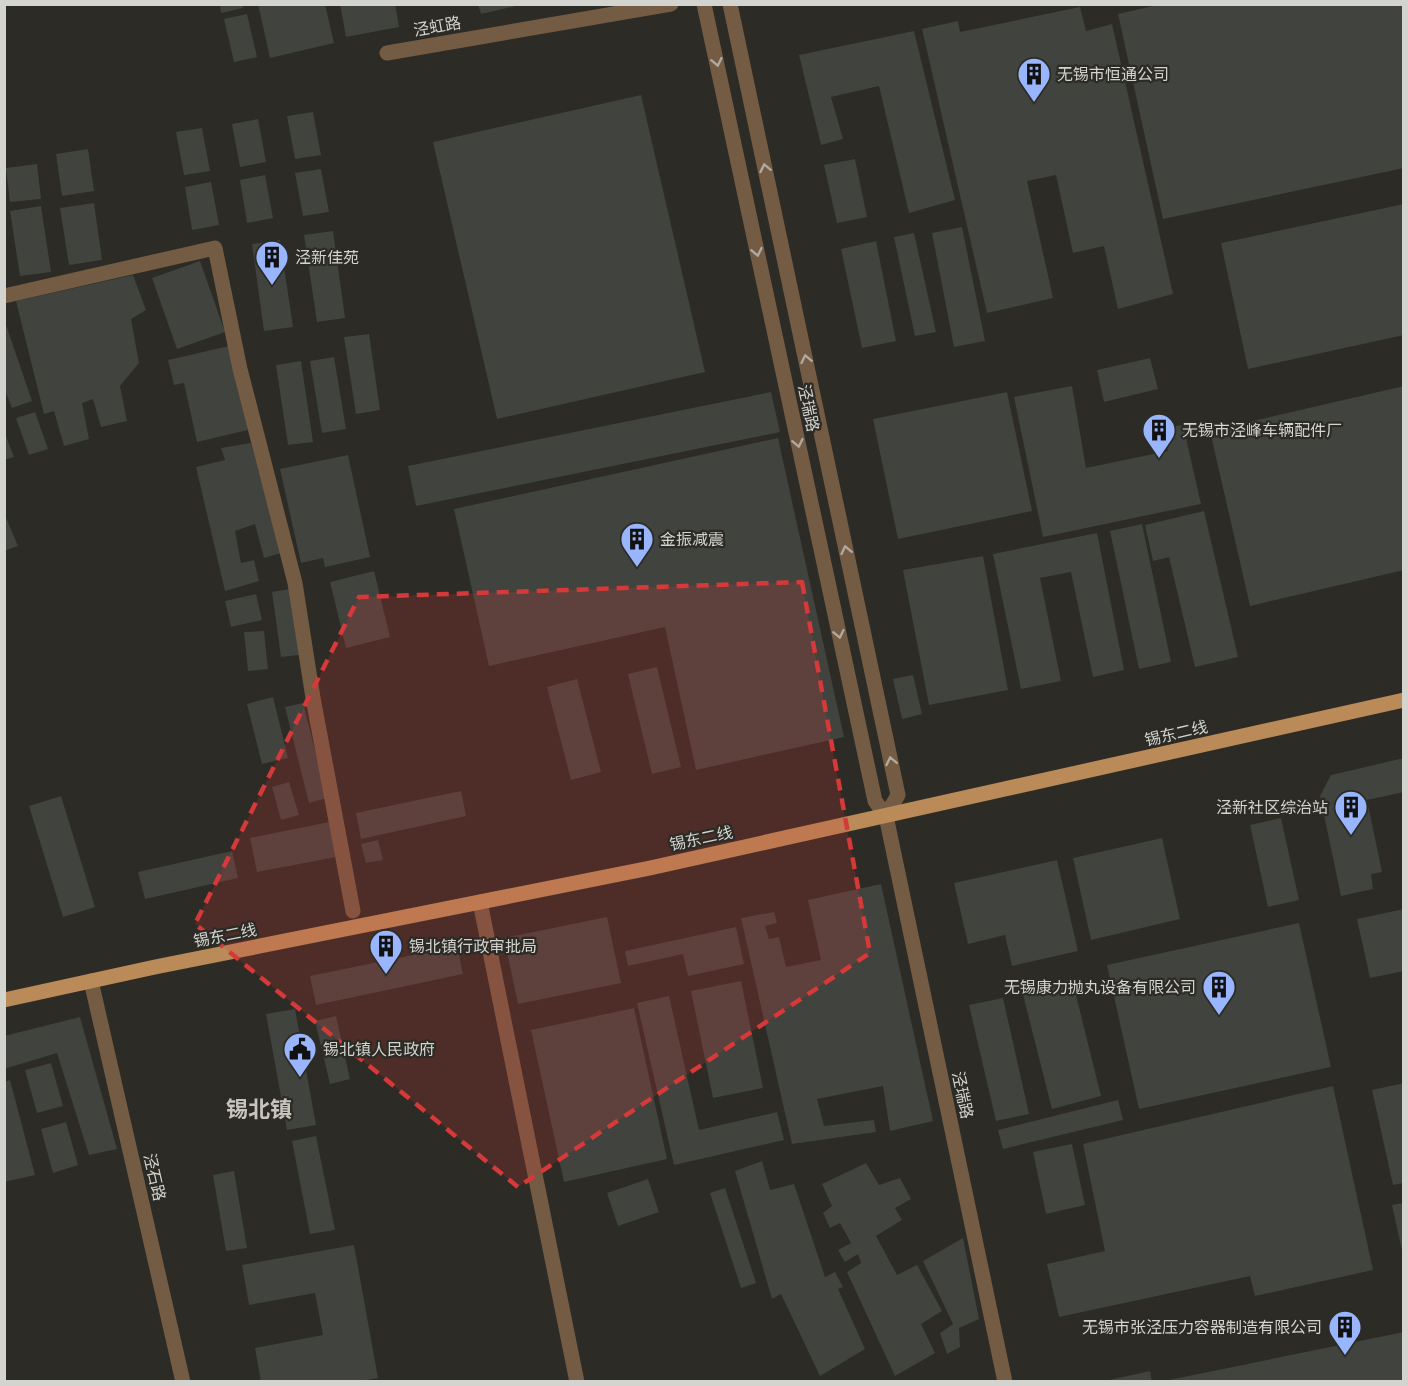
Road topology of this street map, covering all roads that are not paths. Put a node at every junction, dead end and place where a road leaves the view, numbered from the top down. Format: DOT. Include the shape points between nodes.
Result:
graph roads {
  1 [pos="671,4"];
  2 [pos="704,4"];
  3 [pos="730,4"];
  4 [pos="387,53"];
  5 [pos="4,296"];
  6 [pos="1404,700"];
  7 [pos="886,816"];
  8 [pos="480,902"];
  9 [pos="353,911"];
  10 [pos="92,981"];
  11 [pos="4,1000"];
  12 [pos="183,1382"];
  13 [pos="577,1382"];
  14 [pos="1005,1382"];
  1 -- 4 [label="street, 泾虹路"];
  2 -- 7 [label="street, 泾瑞路, one-way" via="874,801"];
  7 -- 3 [label="street, 泾瑞路, one-way" via="898,795"];
  5 -- 9 [label="street" via="215,248 240,369 295,583"];
  6 -- 7 [label="main road, 锡东二线"];
  7 -- 8 [label="main road, 锡东二线"];
  7 -- 14 [label="street, 泾瑞路"];
  8 -- 10 [label="main road, 锡东二线"];
  8 -- 13 [label="street"];
  10 -- 11 [label="main road, 锡东二线"];
  10 -- 12 [label="street, 泾石路"];
}
